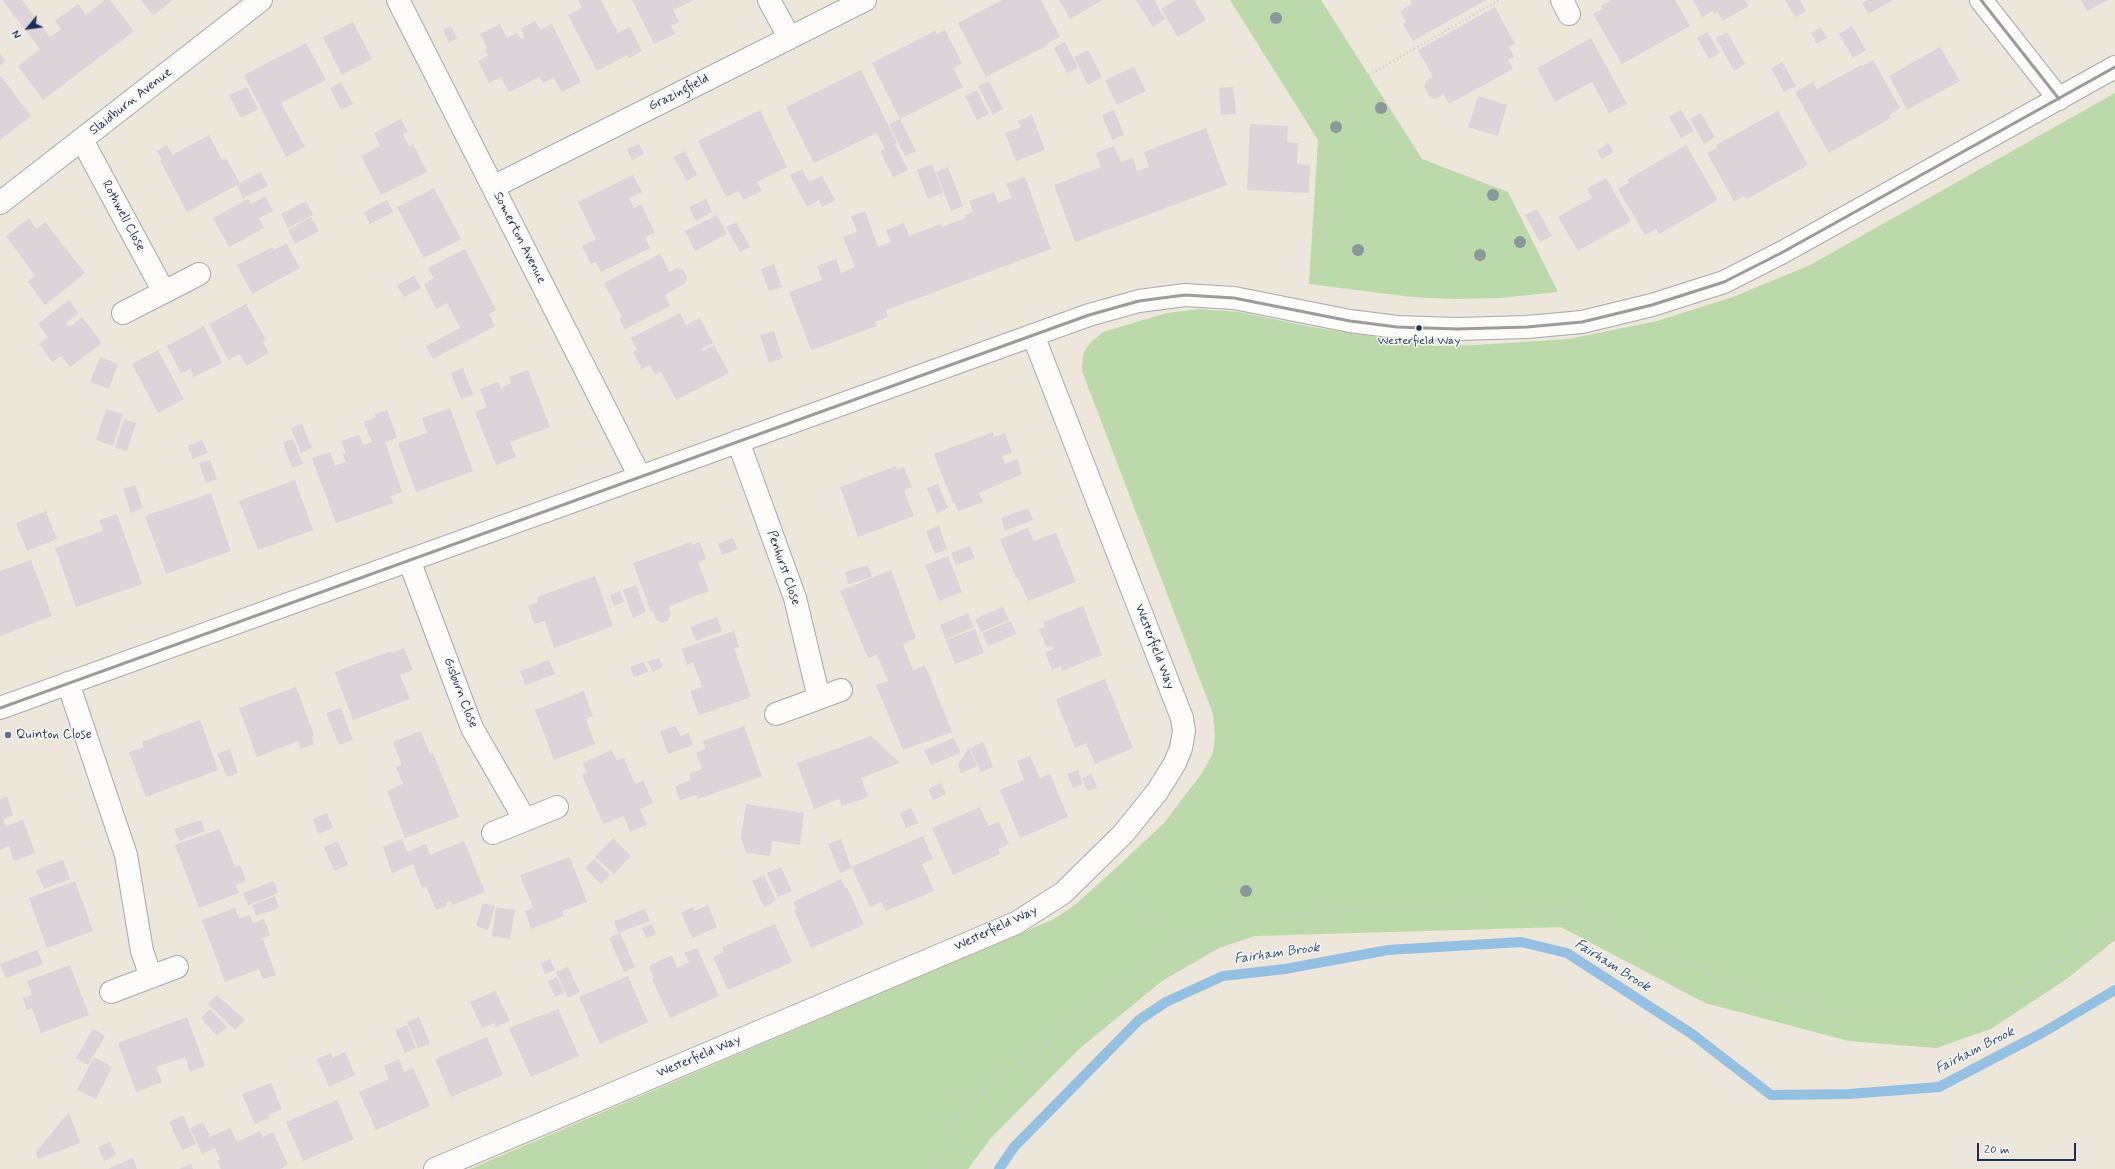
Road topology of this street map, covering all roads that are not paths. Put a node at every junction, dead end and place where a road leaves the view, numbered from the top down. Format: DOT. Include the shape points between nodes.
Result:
graph roads {
  1 [pos="262,0"];
  2 [pos="398,0"];
  3 [pos="769,0"];
  4 [pos="865,0"];
  5 [pos="1981,0"];
  6 [pos="789,37"];
  7 [pos="2115,67"];
  8 [pos="2059,99"];
  9 [pos="82,140"];
  10 [pos="493,187"];
  11 [pos="0,203"];
  12 [pos="199,274"];
  13 [pos="164,292"];
  14 [pos="123,314"];
  15 [pos="1033,335"];
  16 [pos="738,441"];
  17 [pos="640,477"];
  18 [pos="409,560"];
  19 [pos="68,683"];
  20 [pos="841,690"];
  21 [pos="819,698"];
  22 [pos="0,708"];
  23 [pos="776,714"];
  24 [pos="557,806"];
  25 [pos="526,820"];
  26 [pos="493,833"];
  27 [pos="177,967"];
  28 [pos="151,977"];
  29 [pos="111,992"];
  30 [pos="435,1169"];
  1 -- 9 [label="street, Slaidburn Avenue"];
  2 -- 10 [label="street, Somerton Avenue"];
  3 -- 6 [label="street"];
  4 -- 6 [label="street, Grazingfield"];
  5 -- 8 [label="street"];
  6 -- 10 [label="street, Grazingfield"];
  7 -- 8 [label="street"];
  8 -- 15 [label="street" via="1724,282 1652,305 1582,322 1457,330 1397,327 1350,321 1234,298 1185,295 1132,303 1089,314"];
  9 -- 11 [label="street, Slaidburn Avenue"];
  9 -- 13 [label="street, Rothwell Close"];
  10 -- 17 [label="street, Somerton Avenue"];
  12 -- 13 [label="street"];
  13 -- 14 [label="street"];
  15 -- 16 [label="street"];
  15 -- 30 [label="street, Westerfield Way" via="1182,718 1184,732 1181,748 1157,792 1123,834 1063,893 1016,923"];
  16 -- 17 [label="street"];
  16 -- 21 [label="street, Penhurst Close" via="795,598"];
  17 -- 18 [label="street"];
  18 -- 19 [label="street"];
  18 -- 25 [label="street, Gisburn Close" via="472,728"];
  19 -- 22 [label="street"];
  19 -- 28 [label="street" via="126,854 142,952"];
  20 -- 21 [label="street"];
  21 -- 23 [label="street"];
  24 -- 25 [label="street"];
  25 -- 26 [label="street"];
  27 -- 28 [label="street"];
  28 -- 29 [label="street"];
}
